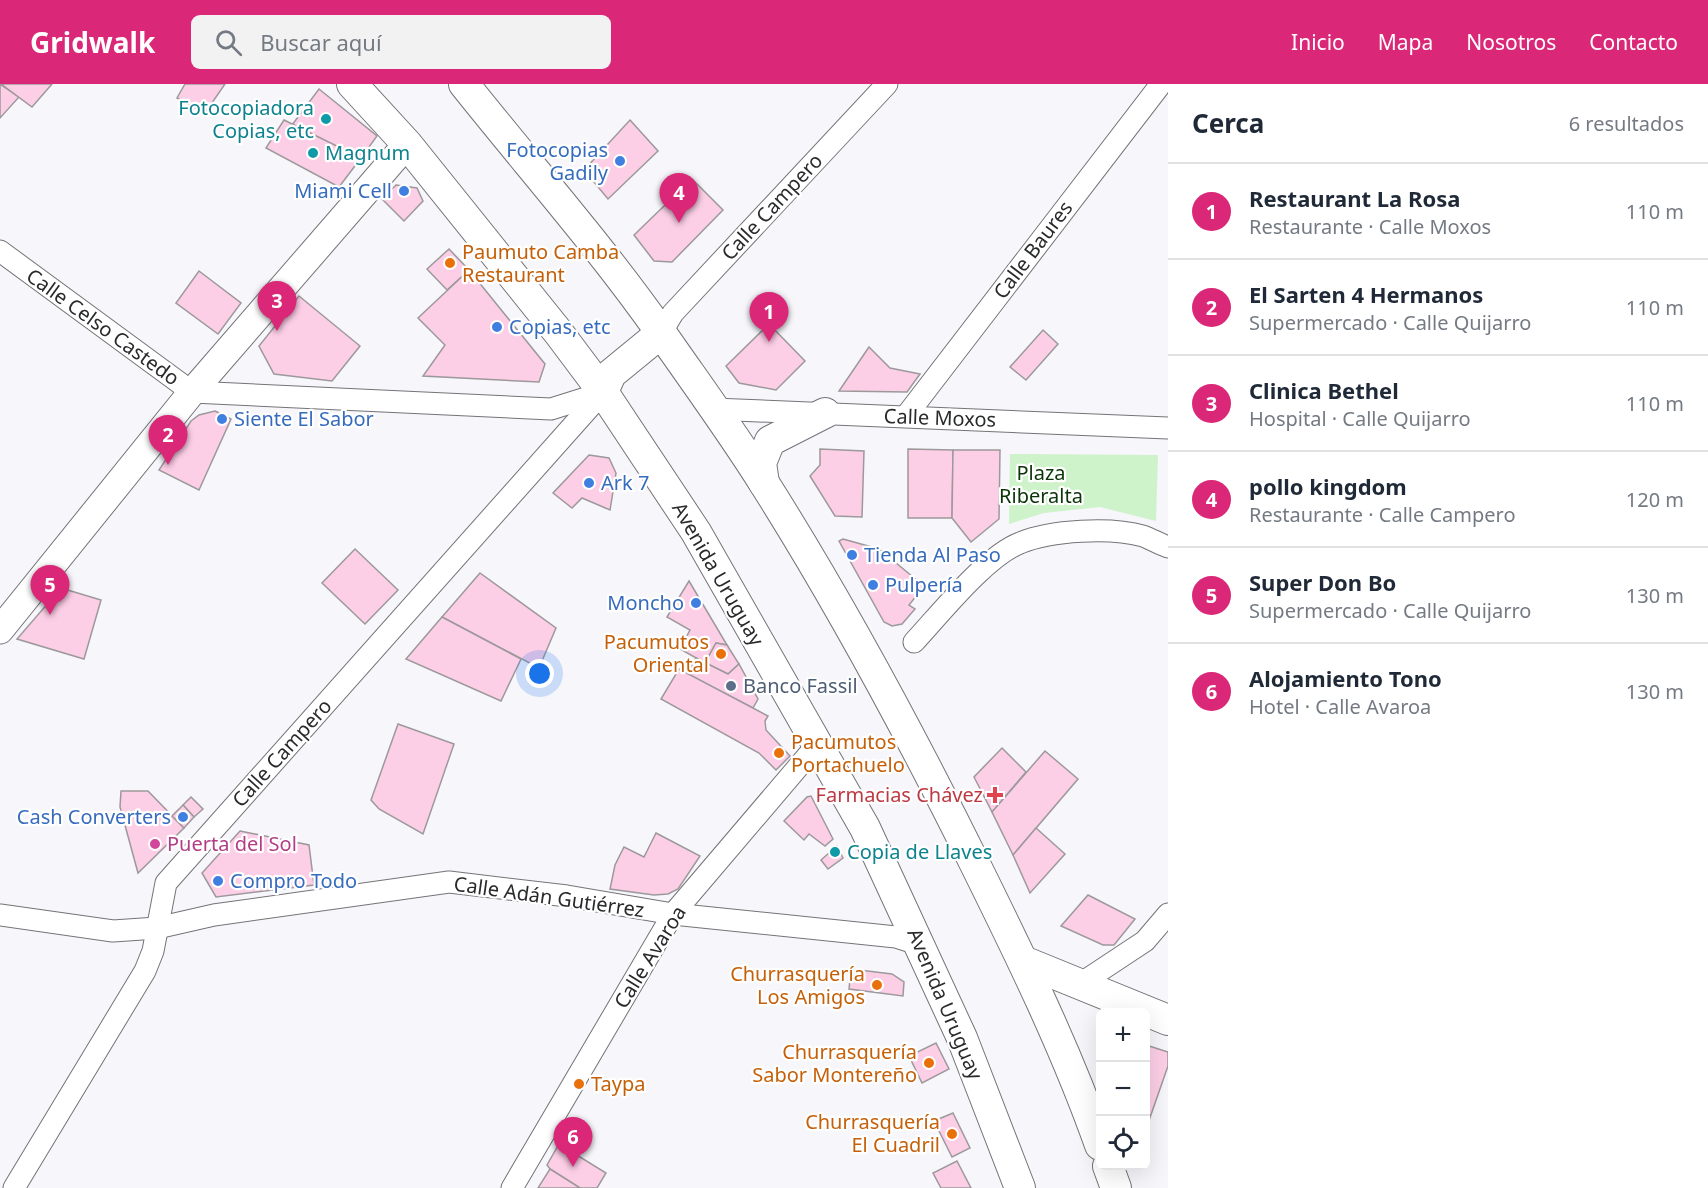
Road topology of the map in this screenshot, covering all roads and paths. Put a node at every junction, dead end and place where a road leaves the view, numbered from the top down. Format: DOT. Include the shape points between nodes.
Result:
graph roads {
  1 [pos="352,84"];
  2 [pos="464,84"];
  3 [pos="887,84"];
  4 [pos="1161,84"];
  5 [pos="407,144"];
  6 [pos="0,251"];
  7 [pos="661,333"];
  8 [pos="192,392"];
  9 [pos="603,392"];
  10 [pos="713,409"];
  11 [pos="825,413"];
  12 [pos="906,416"];
  13 [pos="1168,428"];
  14 [pos="764,483"];
  15 [pos="1168,547"];
  16 [pos="0,630"];
  17 [pos="914,642"];
  18 [pos="816,746"];
  19 [pos="673,914"];
  20 [pos="1168,914"];
  21 [pos="0,915"];
  22 [pos="157,928"];
  23 [pos="921,945"];
  24 [pos="1023,961"];
  25 [pos="1080,984"];
  26 [pos="1168,1020"];
  27 [pos="1096,1131"];
  28 [pos="1109,1170"];
  29 [pos="14,1188"];
  30 [pos="512,1188"];
  31 [pos="1020,1188"];
  32 [pos="1116,1188"];
  1 -- 5 [label="main road, Avenida Uruguay"];
  2 -- 7 [label="main road"];
  3 -- 7 [label="street, Calle Campero" via="673,313"];
  4 -- 12 [label="street, Calle Baures"];
  5 -- 8 [label="street"];
  5 -- 9 [label="main road, Avenida Uruguay"];
  6 -- 8 [label="street, Calle Celso Castedo"];
  7 -- 9 [label="main road" via="610,374"];
  7 -- 10 [label="main road"];
  8 -- 9 [label="street, Calle Celso Castedo" via="551,409"];
  8 -- 16 [label="street"];
  9 -- 18 [label="main road, Avenida Uruguay" via="696,532"];
  9 -- 22 [label="street, Calle Campero" via="166,883"];
  10 -- 11 [label="street, Calle Moxos"];
  10 -- 14 [label="main road"];
  11 -- 12 [label="street, Calle Moxos"];
  11 -- 14 [label="main road" via="770,441 761,463"];
  12 -- 13 [label="street, Calle Moxos"];
  14 -- 24 [label="main road" via="879,678"];
  15 -- 17 [label="street" via="1143,536 1113,532 1050,536 1020,543 994,560"];
  18 -- 19 [label="street, Calle Avaroa"];
  18 -- 23 [label="main road, Avenida Uruguay" via="865,828"];
  19 -- 22 [label="street, Calle Adán Gutiérrez" via="449,882 214,915"];
  19 -- 23 [label="street, Calle Adán Gutiérrez" via="896,937"];
  19 -- 30 [label="street, Calle Avaroa"];
  20 -- 25 [label="street" via="1145,941"];
  21 -- 22 [label="street, Calle Adán Gutiérrez" via="113,931"];
  22 -- 29 [label="street, Calle Campero" via="145,971"];
  23 -- 31 [label="main road, Avenida Uruguay"];
  24 -- 25 [label="main road"];
  24 -- 27 [label="main road"];
  25 -- 26 [label="main road"];
  28 -- 32 [label="main road"];
}
